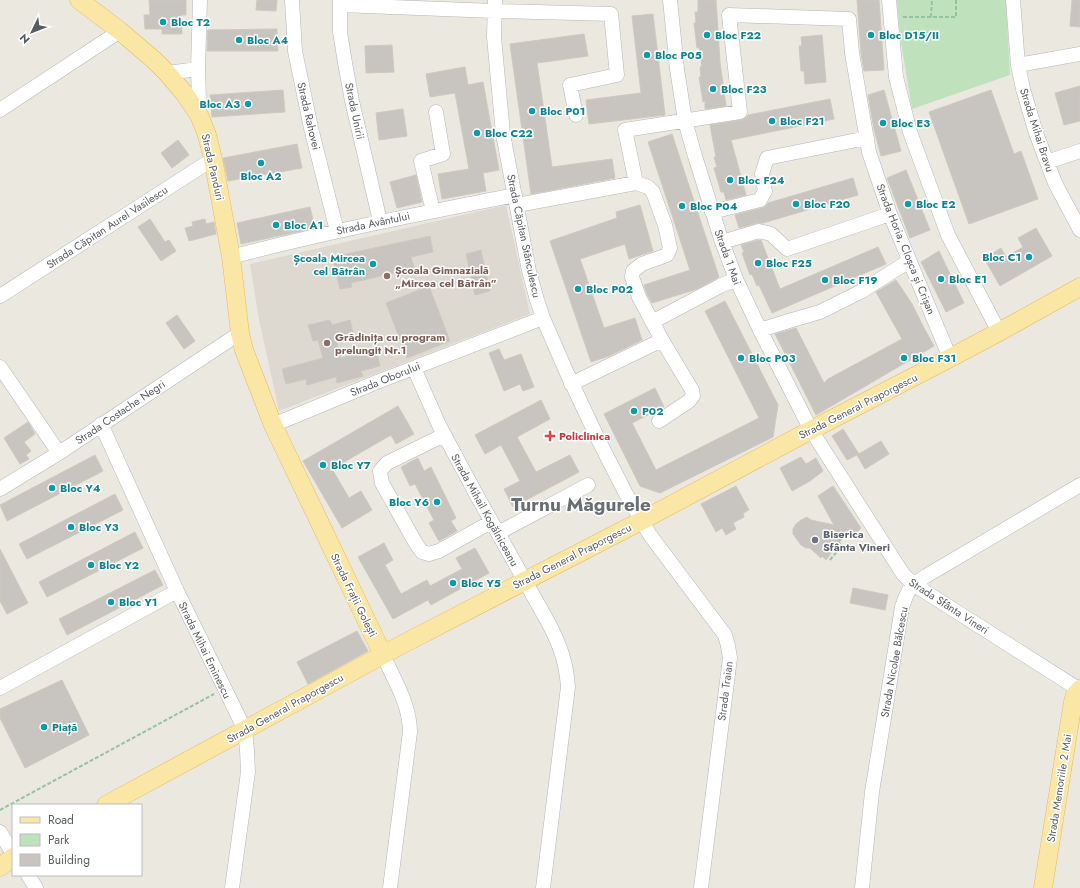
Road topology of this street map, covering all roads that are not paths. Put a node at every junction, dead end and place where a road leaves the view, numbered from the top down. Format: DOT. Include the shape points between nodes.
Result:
graph roads {
  1 [pos="79,0"];
  2 [pos="200,0"];
  3 [pos="292,0"];
  4 [pos="670,0"];
  5 [pos="889,0"];
  6 [pos="1013,0"];
  7 [pos="340,3"];
  8 [pos="494,5"];
  9 [pos="120,31"];
  10 [pos="1080,54"];
  11 [pos="1018,65"];
  12 [pos="198,69"];
  13 [pos="167,73"];
  14 [pos="0,110"];
  15 [pos="436,112"];
  16 [pos="199,115"];
  17 [pos="576,115"];
  18 [pos="685,121"];
  19 [pos="867,138"];
  20 [pos="1080,151"];
  21 [pos="213,159"];
  22 [pos="1047,162"];
  23 [pos="636,183"];
  24 [pos="516,200"];
  25 [pos="433,211"];
  26 [pos="712,212"];
  27 [pos="890,214"];
  28 [pos="380,221"];
  29 [pos="1080,230"];
  30 [pos="337,231"];
  31 [pos="722,242"];
  32 [pos="231,257"];
  33 [pos="909,261"];
  34 [pos="736,279"];
  35 [pos="1080,287"];
  36 [pos="0,296"];
  37 [pos="238,314"];
  38 [pos="543,318"];
  39 [pos="652,322"];
  40 [pos="760,330"];
  41 [pos="998,332"];
  42 [pos="240,333"];
  43 [pos="662,340"];
  44 [pos="950,358"];
  45 [pos="0,367"];
  46 [pos="414,368"];
  47 [pos="572,384"];
  48 [pos="659,421"];
  49 [pos="101,424"];
  50 [pos="273,425"];
  51 [pos="811,430"];
  52 [pos="444,435"];
  53 [pos="59,452"];
  54 [pos="588,484"];
  55 [pos="1080,485"];
  56 [pos="0,489"];
  57 [pos="641,521"];
  58 [pos="494,528"];
  59 [pos="524,580"];
  60 [pos="913,584"];
  61 [pos="177,591"];
  62 [pos="383,655"];
  63 [pos="0,688"];
  64 [pos="1080,690"];
  65 [pos="244,730"];
  66 [pos="108,804"];
  67 [pos="0,832"];
  68 [pos="12,853"];
  69 [pos="12,856"];
  70 [pos="0,867"];
  71 [pos="29,876"];
  72 [pos="36,888"];
  73 [pos="232,888"];
  74 [pos="390,888"];
  75 [pos="543,888"];
  76 [pos="700,888"];
  77 [pos="862,888"];
  78 [pos="1043,888"];
  1 -- 9 [label="main road, Strada Panduri"];
  2 -- 12 [label="street"];
  3 -- 30 [label="street, Strada Rahovei" via="295,52"];
  4 -- 18 [label="street, Strada 1 Mai"];
  5 -- 41 [label="street" via="896,77 910,132 948,235"];
  6 -- 11 [label="street, Strada Mihai Bravu"];
  7 -- 8 [label="street"];
  7 -- 28 [label="street, Strada Unirii" via="340,32 345,64"];
  8 -- 17 [label="street" via="611,14 617,75 570,85"];
  8 -- 24 [label="street, Strada Căpitan Stănculescu" via="494,37 503,134"];
  9 -- 13 [label="main road, Strada Panduri"];
  9 -- 14 [label="street"];
  10 -- 11 [label="street"];
  11 -- 22 [label="street, Strada Mihai Bravu" via="1036,133"];
  12 -- 13 [label="street"];
  12 -- 16 [label="street"];
  13 -- 16 [label="main road, Strada Panduri"];
  15 -- 25 [label="street" via="443,154 421,161"];
  16 -- 21 [label="main road, Strada Panduri"];
  18 -- 19 [label="street, Strada Horia, Cloșca și Crișan" via="740,112 729,15 849,19 852,53"];
  18 -- 23 [label="street" via="625,130"];
  18 -- 26 [label="street, Strada 1 Mai"];
  19 -- 26 [label="street" via="767,158 762,174 765,191 760,200"];
  19 -- 27 [label="street, Strada Horia, Cloșca și Crișan" via="869,152"];
  20 -- 22 [label="street"];
  21 -- 32 [label="main road, Strada Panduri"];
  21 -- 36 [label="street, Strada Căpitan Aurel Vasilescu"];
  22 -- 29 [label="street, Strada Mihai Bravu"];
  23 -- 24 [label="street, Strada Avântului"];
  23 -- 39 [label="street" via="648,187 653,192 670,248 667,254 642,264 633,271 632,277 639,297"];
  24 -- 25 [label="street, Strada Avântului"];
  24 -- 38 [label="street, Strada Căpitan Stănculescu" via="529,271"];
  25 -- 28 [label="street, Strada Avântului"];
  26 -- 31 [label="street, Strada 1 Mai"];
  27 -- 31 [label="street" via="787,249 771,234 759,231"];
  27 -- 33 [label="street, Strada Horia, Cloșca și Crișan"];
  28 -- 30 [label="street, Strada Avântului"];
  30 -- 32 [label="street, Strada Avântului"];
  31 -- 34 [label="street, Strada 1 Mai"];
  32 -- 37 [label="main road, Strada Panduri"];
  33 -- 40 [label="street" via="862,291 820,312"];
  33 -- 44 [label="street, Strada Horia, Cloșca și Crișan"];
  34 -- 39 [label="street"];
  34 -- 40 [label="street, Strada 1 Mai"];
  35 -- 41 [label="main road, Strada General Praporgescu"];
  37 -- 42 [label="main road, Strada Frații Golești"];
  38 -- 46 [label="street, Strada Oborului"];
  38 -- 47 [label="street, Strada Căpitan Stănculescu"];
  39 -- 43 [label="street"];
  40 -- 51 [label="street, Strada 1 Mai"];
  41 -- 44 [label="main road, Strada General Praporgescu"];
  42 -- 49 [label="street, Strada Costache Negri"];
  42 -- 50 [label="main road, Strada Frații Golești" via="249,366"];
  43 -- 47 [label="street"];
  43 -- 48 [label="street" via="692,390 692,396 689,401"];
  44 -- 51 [label="main road, Strada General Praporgescu"];
  45 -- 53 [label="street"];
  46 -- 50 [label="street, Strada Oborului"];
  46 -- 52 [label="street, Strada Mihail Kogălniceanu"];
  47 -- 57 [label="street, Strada Căpitan Stănculescu"];
  49 -- 53 [label="street, Strada Costache Negri"];
  49 -- 61 [label="street, Strada Mihai Eminescu"];
  50 -- 62 [label="main road, Strada Frații Golești"];
  51 -- 57 [label="main road, Strada General Praporgescu"];
  51 -- 60 [label="street, Strada Sfânta Vineri" via="903,574"];
  52 -- 58 [label="street, Strada Mihail Kogălniceanu"];
  52 -- 58 [label="street" via="387,463 380,471 382,483 422,552 429,554 439,551"];
  53 -- 56 [label="street, Strada Costache Negri"];
  54 -- 58 [label="street"];
  55 -- 60 [label="street"];
  57 -- 59 [label="main road, Strada General Praporgescu"];
  57 -- 76 [label="street, Strada Traian" via="725,635 730,658"];
  58 -- 59 [label="street, Strada Mihail Kogălniceanu"];
  59 -- 62 [label="main road, Strada General Praporgescu"];
  59 -- 75 [label="street, Strada Mihail Kogălniceanu" via="564,656 568,687"];
  60 -- 64 [label="street, Strada Sfânta Vineri"];
  60 -- 77 [label="street, Strada Nicolae Bălcescu" via="902,607 872,792"];
  61 -- 63 [label="street"];
  61 -- 65 [label="street, Strada Mihai Eminescu"];
  62 -- 65 [label="main road, Strada General Praporgescu"];
  62 -- 74 [label="street, Strada Frații Golești" via="404,700 410,725"];
  64 -- 78 [label="main road, Strada Memoriile 2 Mai" via="1073,702"];
  65 -- 66 [label="main road, Strada General Praporgescu"];
  65 -- 73 [label="street, Strada Mihai Eminescu" via="248,772"];
  67 -- 68 [label="street"];
  69 -- 70 [label="main road"];
  71 -- 72 [label="street"];
}
